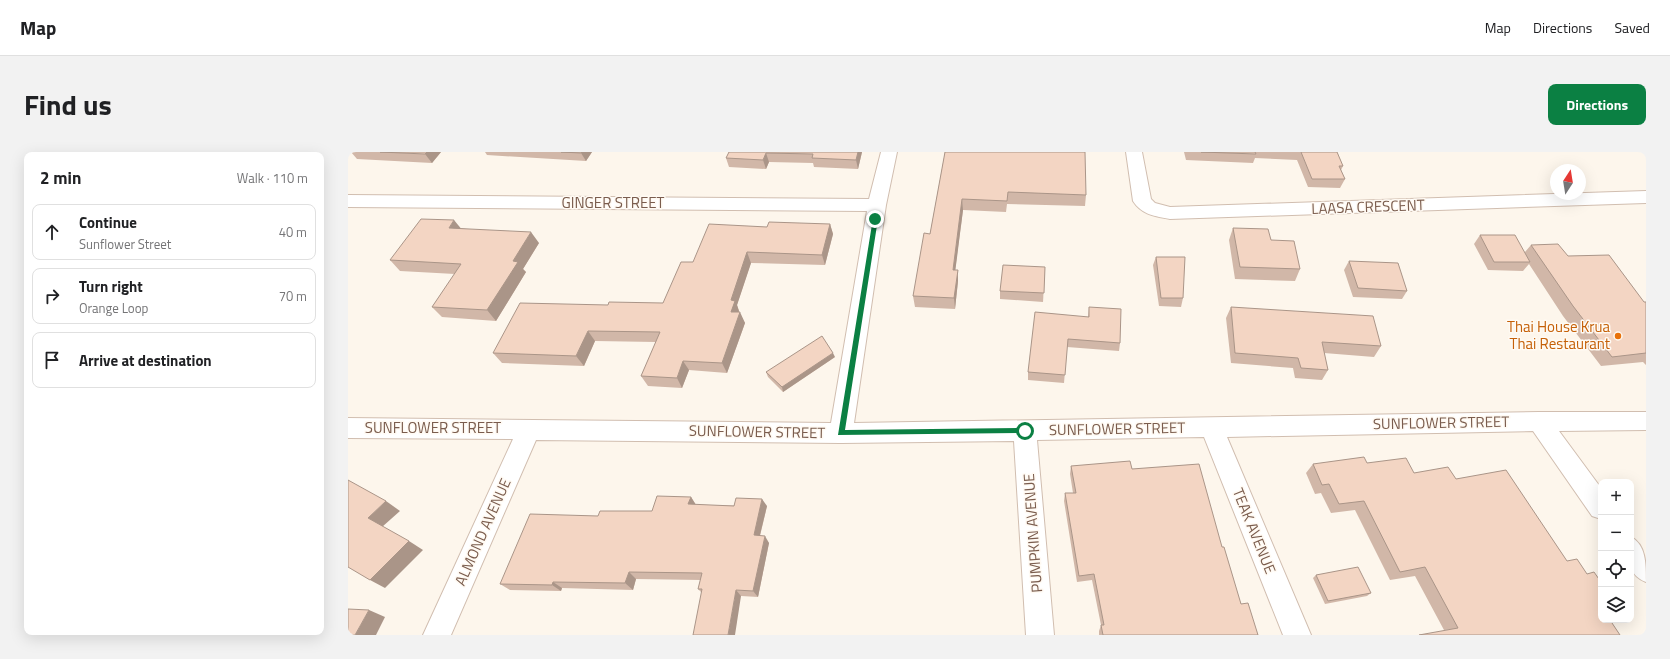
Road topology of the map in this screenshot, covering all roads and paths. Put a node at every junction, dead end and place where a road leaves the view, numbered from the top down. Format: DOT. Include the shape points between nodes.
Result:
graph roads {
  1 [pos="889,152"];
  2 [pos="1134,152"];
  3 [pos="1646,197"];
  4 [pos="348,201"];
  5 [pos="877,205"];
  6 [pos="1539,421"];
  7 [pos="1646,421"];
  8 [pos="1211,426"];
  9 [pos="348,428"];
  10 [pos="529,429"];
  11 [pos="1025,431"];
  12 [pos="841,433"];
  13 [pos="1598,504"];
  14 [pos="1632,551"];
  15 [pos="1646,570"];
  16 [pos="437,635"];
  17 [pos="1040,635"];
  18 [pos="1296,635"];
  1 -- 5 [label="street"];
  2 -- 3 [label="street, LAASA CRESCENT" via="1142,201 1149,208 1170,213"];
  4 -- 5 [label="street, GINGER STREET"];
  5 -- 12 [label="street"];
  6 -- 7 [label="street, SUNFLOWER STREET"];
  6 -- 8 [label="street, SUNFLOWER STREET"];
  6 -- 13 [label="street"];
  8 -- 11 [label="street, SUNFLOWER STREET"];
  8 -- 18 [label="street, TEAK AVENUE"];
  9 -- 10 [label="street, SUNFLOWER STREET"];
  10 -- 12 [label="street, SUNFLOWER STREET"];
  10 -- 16 [label="street, ALMOND AVENUE"];
  11 -- 12 [label="street, SUNFLOWER STREET"];
  11 -- 17 [label="street, PUMPKIN AVENUE"];
  14 -- 15 [label="street"];
}
